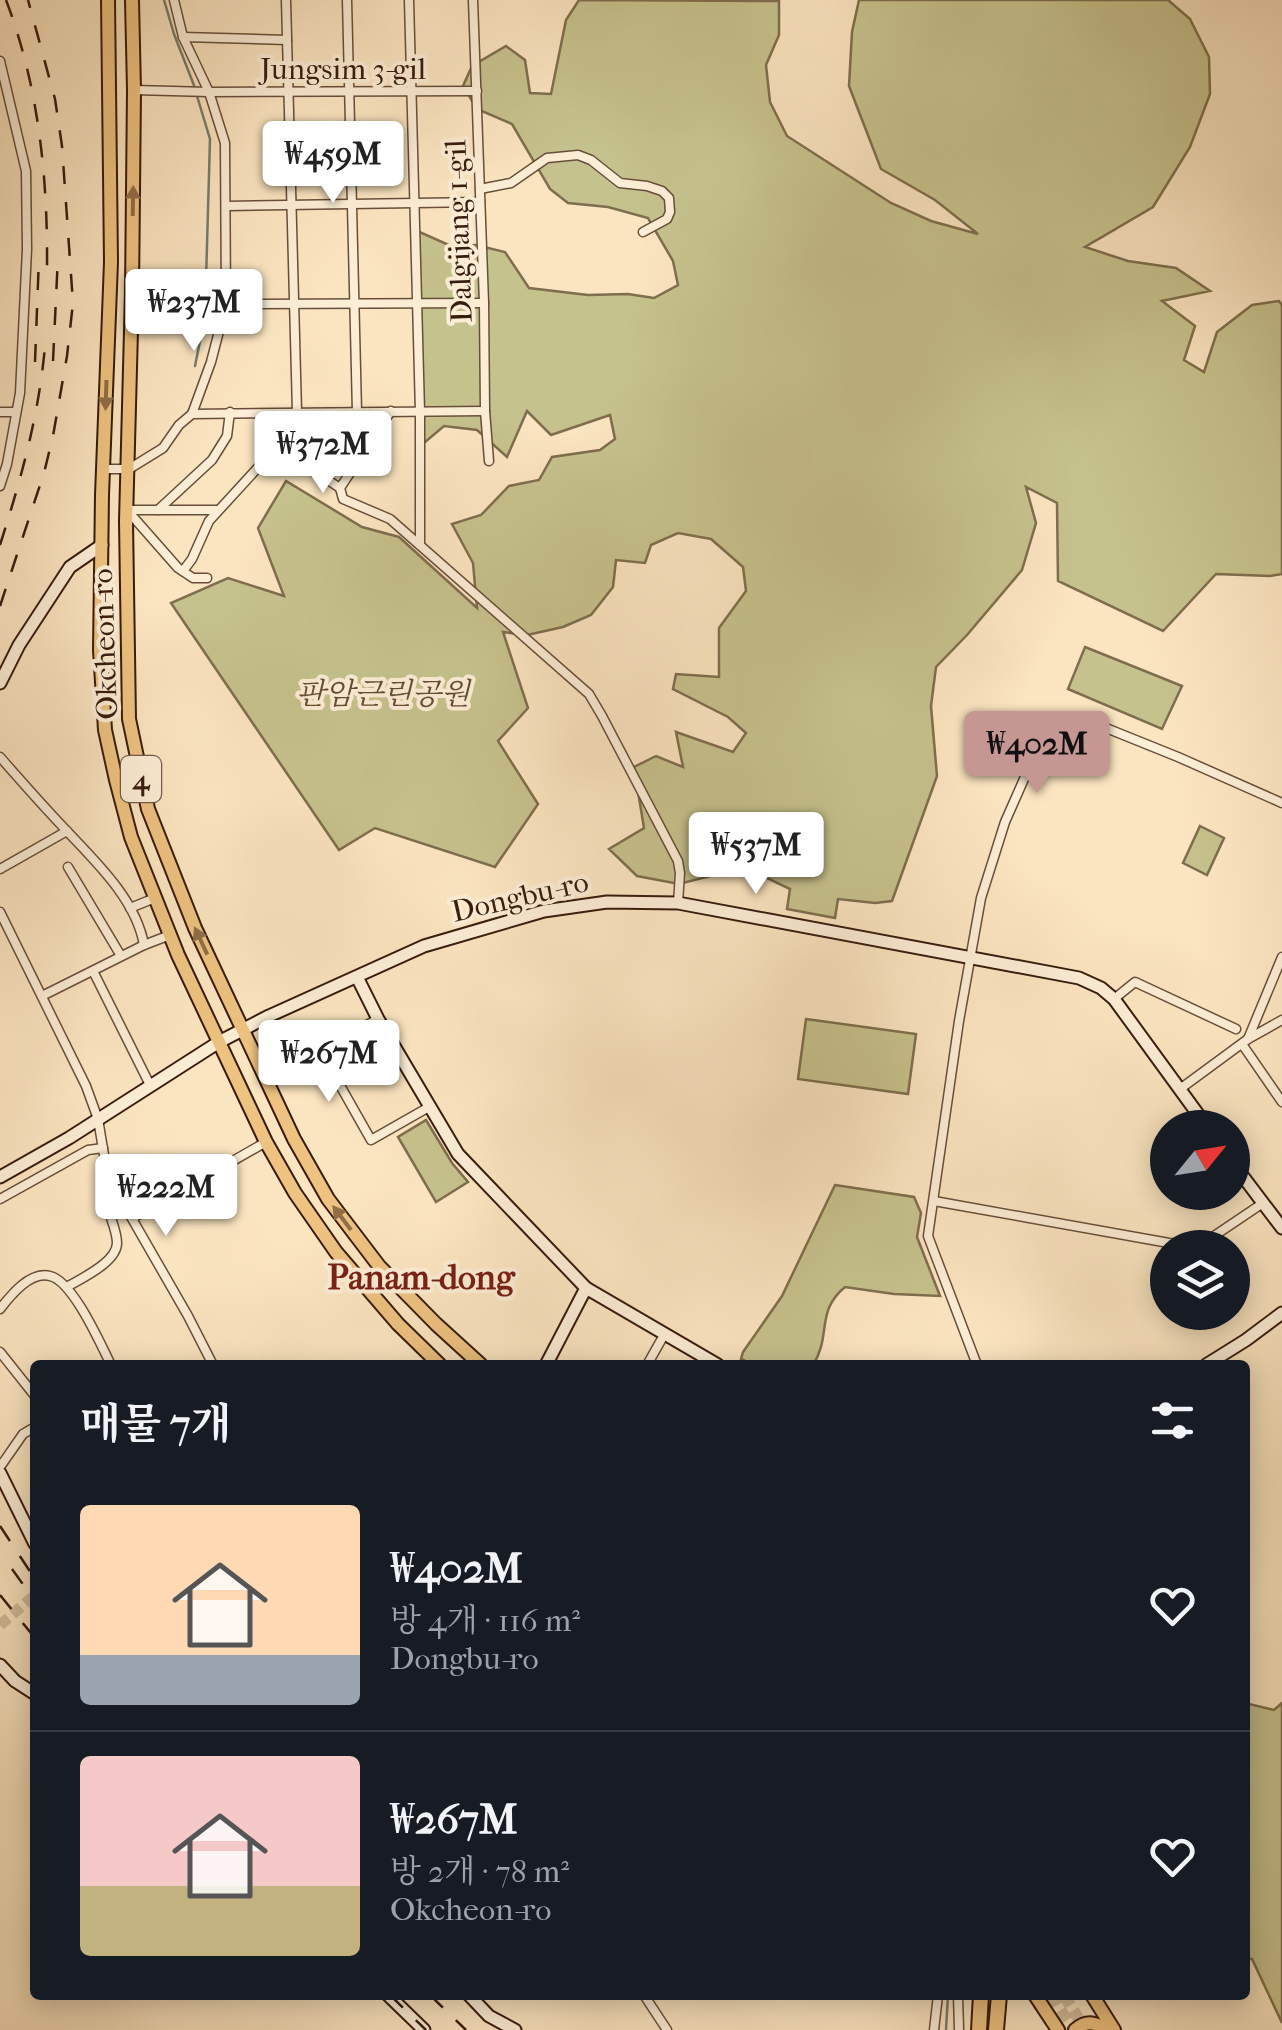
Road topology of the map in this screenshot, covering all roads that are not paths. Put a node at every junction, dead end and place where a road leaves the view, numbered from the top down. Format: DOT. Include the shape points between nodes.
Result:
graph roads {
  1 [pos="108,0"];
  2 [pos="132,0"];
  3 [pos="174,0"];
  4 [pos="286,0"];
  5 [pos="347,0"];
  6 [pos="409,0"];
  7 [pos="473,0"];
  8 [pos="183,38"];
  9 [pos="287,40"];
  10 [pos="0,60"];
  11 [pos="134,90"];
  12 [pos="412,91"];
  13 [pos="477,91"];
  14 [pos="209,92"];
  15 [pos="288,92"];
  16 [pos="349,92"];
  17 [pos="480,189"];
  18 [pos="480,202"];
  19 [pos="414,203"];
  20 [pos="352,204"];
  21 [pos="292,205"];
  22 [pos="227,206"];
  23 [pos="643,232"];
  24 [pos="484,303"];
  25 [pos="226,304"];
  26 [pos="294,304"];
  27 [pos="354,304"];
  28 [pos="417,304"];
  29 [pos="391,411"];
  30 [pos="485,411"];
  31 [pos="0,412"];
  32 [pos="15,412"];
  33 [pos="230,412"];
  34 [pos="297,412"];
  35 [pos="357,412"];
  36 [pos="420,412"];
  37 [pos="192,414"];
  38 [pos="489,461"];
  39 [pos="103,469"];
  40 [pos="129,469"];
  41 [pos="0,486"];
  42 [pos="340,488"];
  43 [pos="127,510"];
  44 [pos="158,510"];
  45 [pos="218,510"];
  46 [pos="102,545"];
  47 [pos="420,545"];
  48 [pos="182,571"];
  49 [pos="207,578"];
  50 [pos="0,683"];
  51 [pos="0,757"];
  52 [pos="1282,803"];
  53 [pos="67,831"];
  54 [pos="68,867"];
  55 [pos="0,868"];
  56 [pos="155,898"];
  57 [pos="678,903"];
  58 [pos="130,908"];
  59 [pos="0,912"];
  60 [pos="170,935"];
  61 [pos="144,945"];
  62 [pos="121,956"];
  63 [pos="1282,957"];
  64 [pos="970,958"];
  65 [pos="93,971"];
  66 [pos="357,976"];
  67 [pos="42,996"];
  68 [pos="1114,998"];
  69 [pos="378,1018"];
  70 [pos="1282,1020"];
  71 [pos="1236,1029"];
  72 [pos="242,1030"];
  73 [pos="219,1042"];
  74 [pos="1245,1042"];
  75 [pos="150,1085"];
  76 [pos="1180,1090"];
  77 [pos="1282,1102"];
  78 [pos="429,1107"];
  79 [pos="1195,1110"];
  80 [pos="98,1120"];
  81 [pos="266,1142"];
  82 [pos="103,1148"];
  83 [pos="0,1176"];
  84 [pos="1250,1187"];
  85 [pos="119,1196"];
  86 [pos="0,1199"];
  87 [pos="934,1200"];
  88 [pos="1262,1203"];
  89 [pos="133,1218"];
  90 [pos="1282,1228"];
  91 [pos="67,1287"];
  92 [pos="586,1288"];
  93 [pos="0,1309"];
  94 [pos="1282,1314"];
  95 [pos="664,1335"];
  96 [pos="0,1352"];
  97 [pos="108,1360"];
  98 [pos="210,1360"];
  99 [pos="435,1360"];
  100 [pos="476,1360"];
  101 [pos="549,1360"];
  102 [pos="650,1360"];
  103 [pos="709,1360"];
  104 [pos="976,1360"];
  105 [pos="1214,1360"];
  106 [pos="30,1390"];
  107 [pos="30,1430"];
  108 [pos="0,1470"];
  109 [pos="30,1533"];
  110 [pos="0,1665"];
  111 [pos="30,1691"];
  112 [pos="393,2000"];
  113 [pos="474,2000"];
  114 [pos="647,2000"];
  115 [pos="938,2000"];
  116 [pos="958,2000"];
  117 [pos="982,2000"];
  118 [pos="999,2000"];
  119 [pos="1038,2000"];
  120 [pos="1095,2000"];
  121 [pos="979,2026"];
  122 [pos="424,2030"];
  123 [pos="514,2030"];
  124 [pos="668,2030"];
  125 [pos="934,2030"];
  126 [pos="959,2030"];
  127 [pos="996,2030"];
  128 [pos="1058,2030"];
  129 [pos="1075,2030"];
  130 [pos="1110,2030"];
  1 -- 39 [label="main road, Okcheon-ro / 4, one-way" via="112,247"];
  2 -- 11 [label="main road, Okcheon-ro / 4"];
  3 -- 8 [label="street"];
  4 -- 9 [label="street"];
  5 -- 16 [label="street"];
  6 -- 12 [label="street"];
  7 -- 13 [label="street, Dalgijang 1-gil"];
  8 -- 9 [label="street"];
  8 -- 14 [label="street"];
  9 -- 15 [label="street"];
  10 -- 32 [label="street" via="26,171 24,345"];
  11 -- 14 [label="street, Jungsim 3-gil"];
  40 -- 11 [label="main road, Okcheon-ro / 4, one-way"];
  12 -- 13 [label="street, Jungsim 3-gil"];
  12 -- 16 [label="street, Jungsim 3-gil"];
  12 -- 19 [label="street"];
  13 -- 17 [label="street, Dalgijang 1-gil"];
  14 -- 15 [label="street, Jungsim 3-gil"];
  14 -- 22 [label="street" via="225,143"];
  15 -- 16 [label="street, Jungsim 3-gil"];
  15 -- 21 [label="street"];
  16 -- 20 [label="street"];
  17 -- 18 [label="street, Dalgijang 1-gil"];
  17 -- 23 [label="street" via="510,183 547,158 578,155 620,183 647,186 668,198 667,219"];
  18 -- 19 [label="street"];
  18 -- 24 [label="street, Dalgijang 1-gil"];
  19 -- 20 [label="street"];
  19 -- 28 [label="street"];
  20 -- 21 [label="street"];
  20 -- 27 [label="street"];
  21 -- 22 [label="street"];
  21 -- 26 [label="street"];
  22 -- 25 [label="street"];
  24 -- 28 [label="street"];
  24 -- 30 [label="street, Dalgijang 1-gil"];
  25 -- 26 [label="street"];
  25 -- 37 [label="street"];
  26 -- 27 [label="street"];
  26 -- 34 [label="street"];
  27 -- 28 [label="street"];
  27 -- 35 [label="street"];
  28 -- 36 [label="street"];
  29 -- 35 [label="street"];
  29 -- 36 [label="street"];
  29 -- 42 [label="street"];
  30 -- 36 [label="street"];
  30 -- 38 [label="street, Dalgijang 1-gil"];
  31 -- 32 [label="street"];
  32 -- 41 [label="street"];
  33 -- 34 [label="street"];
  33 -- 37 [label="street"];
  33 -- 44 [label="street" via="228,436 212,460"];
  34 -- 35 [label="street"];
  36 -- 47 [label="street"];
  37 -- 40 [label="street" via="164,448"];
  39 -- 40 [label="street"];
  39 -- 46 [label="main road, Okcheon-ro / 4"];
  40 -- 43 [label="main road, Okcheon-ro / 4"];
  42 -- 45 [label="street" via="302,466 272,459"];
  42 -- 47 [label="street" via="343,498 390,520"];
  43 -- 44 [label="street"];
  43 -- 48 [label="street"];
  72 -- 43 [label="main road, Okcheon-ro / 4, one-way" via="156,832 138,764 130,719"];
  44 -- 45 [label="street"];
  45 -- 48 [label="street"];
  46 -- 50 [label="main road" via="70,567"];
  46 -- 56 [label="main road, Okcheon-ro / 4" via="105,730 130,836"];
  47 -- 57 [label="street" via="588,694 678,860"];
  48 -- 49 [label="street"];
  51 -- 53 [label="street"];
  52 -- 64 [label="street" via="1106,728 1054,726 1005,822"];
  53 -- 55 [label="street"];
  53 -- 58 [label="street"];
  54 -- 62 [label="street"];
  56 -- 58 [label="street"];
  56 -- 60 [label="main road, Okcheon-ro / 4"];
  57 -- 64 [label="main road, Dongbu-ro"];
  57 -- 66 [label="main road, Dongbu-ro" via="607,902 544,912 424,946"];
  58 -- 61 [label="street"];
  59 -- 67 [label="street"];
  60 -- 61 [label="street"];
  60 -- 73 [label="main road, Okcheon-ro / 4"];
  61 -- 62 [label="street"];
  62 -- 65 [label="street"];
  63 -- 74 [label="street"];
  64 -- 68 [label="main road, Dongbu-ro" via="1079,978"];
  64 -- 87 [label="street"];
  65 -- 67 [label="street"];
  65 -- 75 [label="street"];
  66 -- 69 [label="main road"];
  66 -- 72 [label="main road, Dongbu-ro"];
  67 -- 80 [label="street"];
  68 -- 71 [label="street" via="1135,982"];
  68 -- 76 [label="main road, Dongbu-ro"];
  69 -- 78 [label="main road"];
  69 -- 78 [label="street" via="320,1050 372,1140"];
  70 -- 74 [label="street"];
  72 -- 73 [label="main road, Dongbu-ro"];
  100 -- 72 [label="main road, Okcheon-ro / 4, one-way" via="379,1266 328,1199"];
  73 -- 75 [label="main road, Dongbu-ro"];
  73 -- 81 [label="main road, Okcheon-ro / 4"];
  74 -- 76 [label="street"];
  74 -- 77 [label="street"];
  75 -- 80 [label="main road, Dongbu-ro"];
  76 -- 79 [label="main road, Dongbu-ro"];
  78 -- 92 [label="main road" via="458,1154"];
  80 -- 82 [label="street"];
  80 -- 83 [label="main road, Dongbu-ro"];
  81 -- 89 [label="street"];
  81 -- 99 [label="main road, Okcheon-ro / 4" via="336,1252"];
  82 -- 85 [label="street"];
  82 -- 86 [label="street"];
  84 -- 88 [label="main road"];
  85 -- 89 [label="street"];
  85 -- 91 [label="street" via="108,1209 118,1244 114,1256"];
  87 -- 88 [label="street" via="1192,1244"];
  87 -- 104 [label="street" via="928,1236"];
  88 -- 90 [label="main road"];
  89 -- 98 [label="street"];
  91 -- 93 [label="street" via="51,1276 36,1277"];
  91 -- 97 [label="street"];
  92 -- 95 [label="main road"];
  92 -- 101 [label="main road"];
  94 -- 105 [label="main road"];
  95 -- 102 [label="street"];
  95 -- 103 [label="main road"];
  96 -- 106 [label="street"];
  107 -- 108 [label="street"];
  108 -- 109 [label="main road"];
  110 -- 111 [label="main road"];
  112 -- 122 [label="main road"];
  113 -- 123 [label="main road"];
  114 -- 124 [label="street"];
  115 -- 125 [label="street"];
  116 -- 126 [label="street"];
  117 -- 121 [label="highway"];
  118 -- 127 [label="highway"];
  119 -- 128 [label="main road"];
  120 -- 130 [label="main road"];
  129 -- 130 [label="main road" via="1090,2022"];
}
